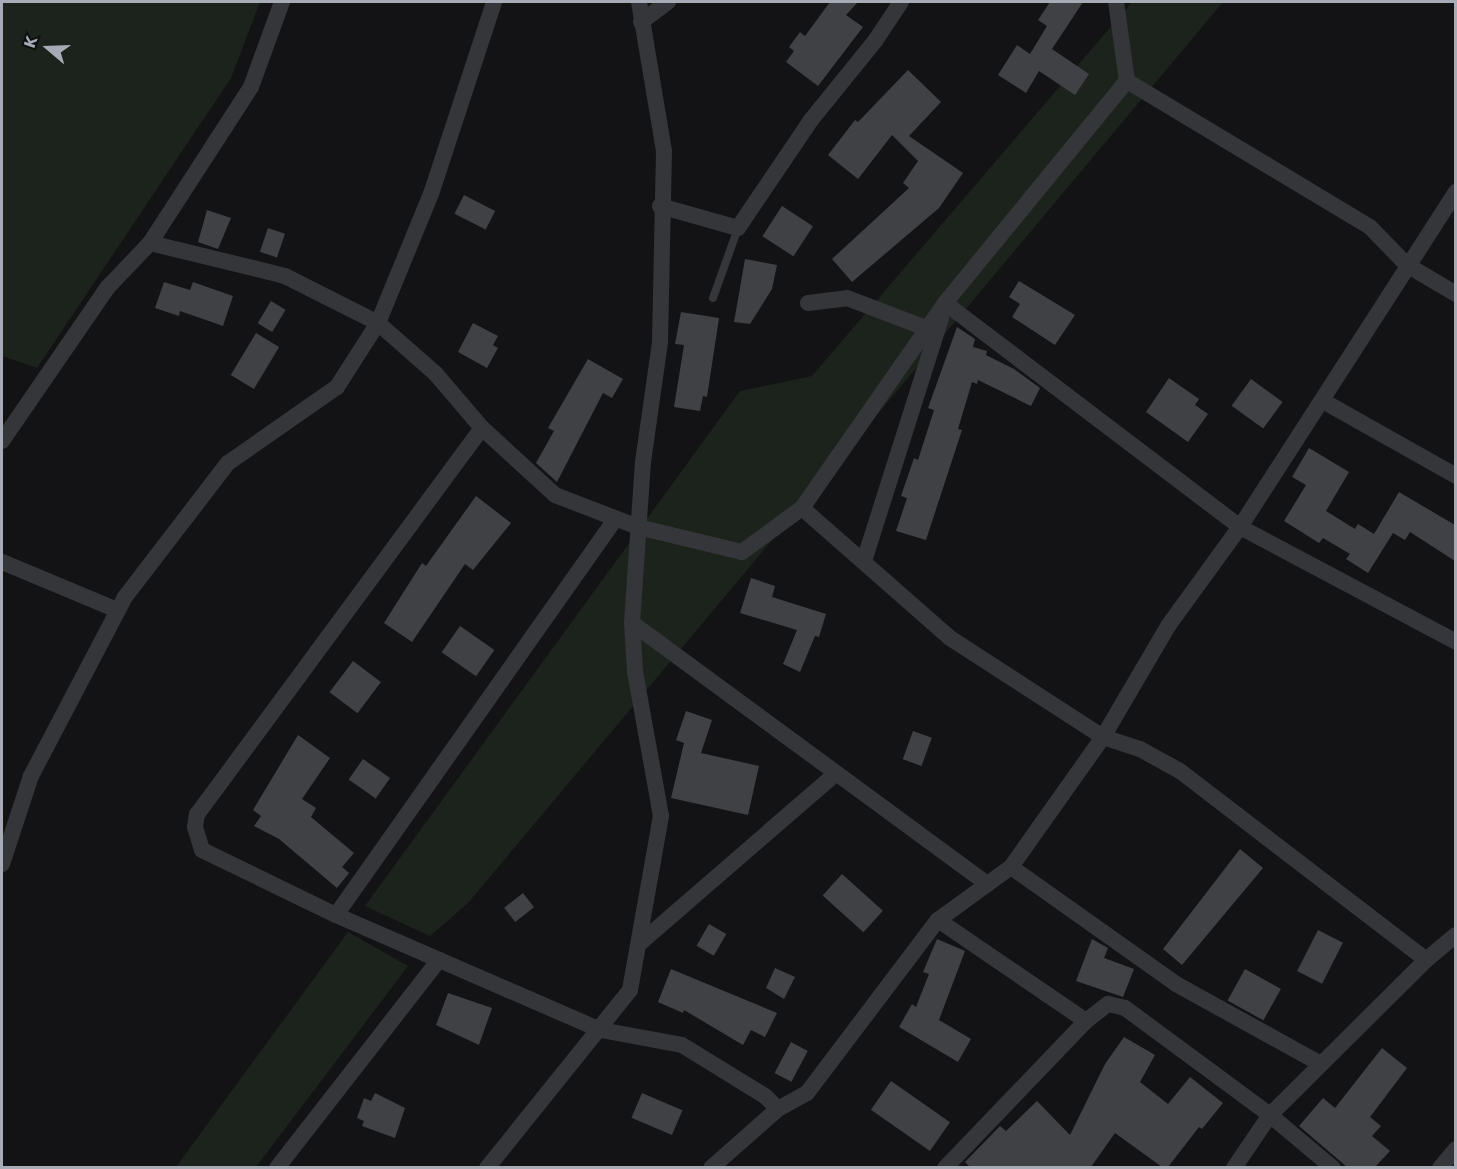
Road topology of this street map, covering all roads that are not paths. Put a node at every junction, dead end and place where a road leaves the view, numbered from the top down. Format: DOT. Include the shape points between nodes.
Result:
graph roads {
  1 [pos="282,2"];
  2 [pos="494,2"];
  3 [pos="639,2"];
  4 [pos="668,2"];
  5 [pos="901,2"];
  6 [pos="1116,2"];
  7 [pos="641,22"];
  8 [pos="1127,81"];
  9 [pos="1455,192"];
  10 [pos="660,206"];
  11 [pos="738,228"];
  12 [pos="150,243"];
  13 [pos="1407,265"];
  14 [pos="1455,294"];
  15 [pos="713,298"];
  16 [pos="808,303"];
  17 [pos="945,303"];
  18 [pos="378,322"];
  19 [pos="928,328"];
  20 [pos="1323,400"];
  21 [pos="482,428"];
  22 [pos="2,441"];
  23 [pos="1455,476"];
  24 [pos="802,508"];
  25 [pos="615,519"];
  26 [pos="1240,526"];
  27 [pos="638,527"];
  28 [pos="864,561"];
  29 [pos="2,562"];
  30 [pos="117,610"];
  31 [pos="632,623"];
  32 [pos="1455,642"];
  33 [pos="1103,737"];
  34 [pos="835,774"];
  35 [pos="2,864"];
  36 [pos="1011,867"];
  37 [pos="987,884"];
  38 [pos="336,915"];
  39 [pos="938,920"];
  40 [pos="1455,935"];
  41 [pos="639,944"];
  42 [pos="439,960"];
  43 [pos="1426,960"];
  44 [pos="1086,1020"];
  45 [pos="601,1030"];
  46 [pos="1322,1064"];
  47 [pos="778,1109"];
  48 [pos="1270,1115"];
  49 [pos="1455,1149"];
  50 [pos="948,1166"];
  51 [pos="277,1167"];
  52 [pos="487,1167"];
  53 [pos="711,1167"];
  54 [pos="1234,1167"];
  55 [pos="1333,1167"];
  56 [pos="1440,1167"];
  1 -- 12 [label="street" via="251,87"];
  2 -- 18 [label="street" via="430,194"];
  3 -- 7 [label="street"];
  4 -- 7 [label="street"];
  5 -- 11 [label="street" via="811,120"];
  6 -- 8 [label="street"];
  7 -- 10 [label="street" via="664,151"];
  8 -- 13 [label="street" via="1370,227"];
  8 -- 17 [label="street"];
  9 -- 13 [label="street"];
  10 -- 11 [label="street"];
  10 -- 27 [label="street" via="660,342"];
  11 -- 15 [label="lane"];
  12 -- 18 [label="street" via="285,276"];
  12 -- 22 [label="street" via="108,287"];
  13 -- 14 [label="street"];
  13 -- 20 [label="street"];
  16 -- 19 [label="street" via="847,298"];
  17 -- 19 [label="street"];
  17 -- 26 [label="street"];
  17 -- 28 [label="street"];
  18 -- 21 [label="street" via="435,373"];
  18 -- 30 [label="street" via="337,387 228,463"];
  19 -- 24 [label="street"];
  20 -- 23 [label="street"];
  20 -- 26 [label="street"];
  21 -- 25 [label="street" via="555,495"];
  21 -- 38 [label="street" via="197,814 195,827 202,850"];
  24 -- 27 [label="street" via="742,552"];
  24 -- 28 [label="street"];
  25 -- 27 [label="street"];
  25 -- 38 [label="street"];
  26 -- 32 [label="street"];
  26 -- 33 [label="street" via="1168,626"];
  27 -- 31 [label="street"];
  28 -- 33 [label="street" via="950,638"];
  29 -- 30 [label="street"];
  30 -- 35 [label="street" via="31,776"];
  31 -- 34 [label="street"];
  31 -- 41 [label="street" via="635,671 661,816"];
  33 -- 36 [label="street"];
  33 -- 43 [label="street" via="1140,749 1180,771"];
  34 -- 37 [label="street"];
  34 -- 41 [label="street"];
  36 -- 37 [label="street"];
  36 -- 46 [label="street" via="1176,984"];
  37 -- 39 [label="street"];
  38 -- 42 [label="street"];
  39 -- 44 [label="street"];
  39 -- 47 [label="street" via="807,1093"];
  40 -- 43 [label="street"];
  41 -- 45 [label="street" via="630,990"];
  42 -- 45 [label="street"];
  42 -- 51 [label="street"];
  43 -- 46 [label="street"];
  44 -- 48 [label="street" via="1108,1004 1125,1008"];
  44 -- 50 [label="street"];
  45 -- 47 [label="street" via="682,1045 765,1096"];
  45 -- 52 [label="street"];
  46 -- 48 [label="street"];
  47 -- 53 [label="street"];
  48 -- 54 [label="street"];
  48 -- 55 [label="street"];
  49 -- 56 [label="street"];
}
